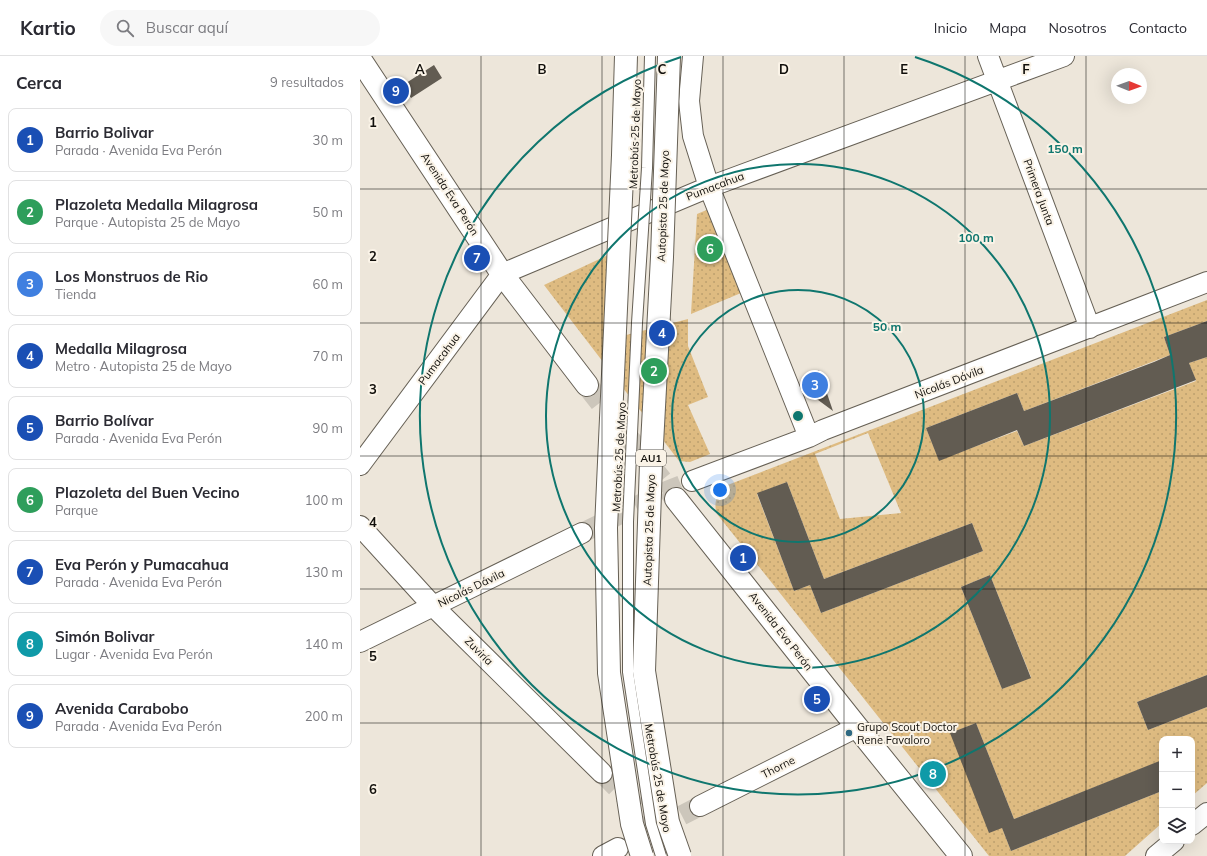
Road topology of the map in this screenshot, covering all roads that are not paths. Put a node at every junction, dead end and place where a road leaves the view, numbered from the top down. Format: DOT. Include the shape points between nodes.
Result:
graph roads {
  1 [pos="626,56"];
  2 [pos="650,56"];
  3 [pos="669,56"];
  4 [pos="693,56"];
  5 [pos="988,56"];
  6 [pos="1064,56"];
  7 [pos="360,58"];
  8 [pos="998,82"];
  9 [pos="709,187"];
  10 [pos="502,274"];
  11 [pos="1207,282"];
  12 [pos="1090,328"];
  13 [pos="587,385"];
  14 [pos="809,437"];
  15 [pos="360,465"];
  16 [pos="692,481"];
  17 [pos="676,499"];
  18 [pos="360,526"];
  19 [pos="582,533"];
  20 [pos="433,606"];
  21 [pos="360,642"];
  22 [pos="857,727"];
  23 [pos="602,773"];
  24 [pos="700,806"];
  25 [pos="1207,813"];
  26 [pos="1195,823"];
  27 [pos="1170,844"];
  28 [pos="642,856"];
  29 [pos="661,856"];
  30 [pos="680,856"];
  31 [pos="961,856"];
  32 [pos="1156,856"];
  1 -- 28 [label="main road, bridge" via="606,528 609,673 632,824"];
  2 -- 29 [label="lane, Metrobús 25 de Mayo, bridge" via="647,168 628,522 628,672 651,824"];
  3 -- 30 [label="main road, Autopista 25 de Mayo / AU1, bridge" via="644,670 668,822"];
  4 -- 9 [label="street" via="689,101 693,136"];
  5 -- 8 [label="street, Primera Junta"];
  6 -- 8 [label="street, Pumacahua"];
  7 -- 10 [label="main road, Avenida Eva Perón"];
  8 -- 9 [label="street, Pumacahua"];
  8 -- 12 [label="street, Primera Junta"];
  9 -- 10 [label="street, Pumacahua"];
  9 -- 14 [label="street"];
  10 -- 13 [label="main road, Avenida Eva Perón"];
  10 -- 15 [label="street, Pumacahua"];
  11 -- 12 [label="street, Nicolás Dávila"];
  12 -- 14 [label="street, Nicolás Dávila"];
  14 -- 16 [label="street, Nicolás Dávila"];
  17 -- 22 [label="main road, Avenida Eva Perón"];
  18 -- 20 [label="street, Zuviría"];
  19 -- 20 [label="street, Nicolás Dávila"];
  20 -- 21 [label="street, Nicolás Dávila"];
  20 -- 23 [label="street, Zuviría"];
  22 -- 24 [label="street, Thorne"];
  22 -- 31 [label="main road, Avenida Eva Perón"];
  25 -- 26 [label="street"];
  27 -- 32 [label="street"];
}
